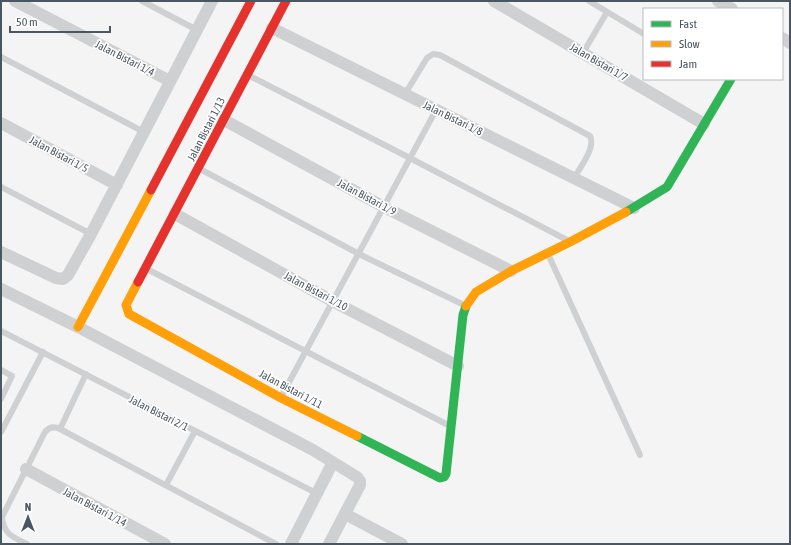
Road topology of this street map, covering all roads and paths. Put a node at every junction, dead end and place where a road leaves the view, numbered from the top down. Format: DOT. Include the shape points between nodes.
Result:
graph roads {
  1 [pos="15,1"];
  2 [pos="142,1"];
  3 [pos="212,1"];
  4 [pos="251,1"];
  5 [pos="286,1"];
  6 [pos="494,1"];
  7 [pos="589,1"];
  8 [pos="718,1"];
  9 [pos="730,8"];
  10 [pos="607,12"];
  11 [pos="272,28"];
  12 [pos="197,30"];
  13 [pos="643,33"];
  14 [pos="583,53"];
  15 [pos="1,56"];
  16 [pos="248,75"];
  17 [pos="170,81"];
  18 [pos="728,82"];
  19 [pos="405,94"];
  20 [pos="436,110"];
  21 [pos="224,120"];
  22 [pos="1,123"];
  23 [pos="704,124"];
  24 [pos="144,132"];
  25 [pos="410,158"];
  26 [pos="199,168"];
  27 [pos="574,178"];
  28 [pos="117,185"];
  29 [pos="1,187"];
  30 [pos="384,207"];
  31 [pos="634,208"];
  32 [pos="175,214"];
  33 [pos="91,234"];
  34 [pos="570,242"];
  35 [pos="1,252"];
  36 [pos="547,253"];
  37 [pos="359,254"];
  38 [pos="146,268"];
  39 [pos="510,271"];
  40 [pos="1,289"];
  41 [pos="334,302"];
  42 [pos="466,306"];
  43 [pos="78,327"];
  44 [pos="1,331"];
  45 [pos="42,352"];
  46 [pos="306,352"];
  47 [pos="458,366"];
  48 [pos="1,370"];
  49 [pos="86,374"];
  50 [pos="281,398"];
  51 [pos="1,399"];
  52 [pos="451,427"];
  53 [pos="60,429"];
  54 [pos="195,431"];
  55 [pos="1,432"];
  56 [pos="640,455"];
  57 [pos="333,462"];
  58 [pos="26,469"];
  59 [pos="166,485"];
  60 [pos="318,494"];
  61 [pos="345,514"];
  62 [pos="27,544"];
  63 [pos="165,544"];
  64 [pos="276,544"];
  65 [pos="291,544"];
  66 [pos="328,544"];
  67 [pos="402,544"];
  1 -- 17 [label="street, Jalan Bistari 1/4"];
  2 -- 12 [label="lane"];
  3 -- 12 [label="street"];
  4 -- 43 [label="street"];
  5 -- 11 [label="street, Jalan Bistari 1/13"];
  6 -- 14 [label="street, Jalan Bistari 1/7"];
  7 -- 10 [label="lane"];
  8 -- 9 [label="street"];
  10 -- 13 [label="lane"];
  10 -- 14 [label="lane"];
  11 -- 16 [label="street, Jalan Bistari 1/13"];
  11 -- 19 [label="street, Jalan Bistari 1/8"];
  12 -- 17 [label="street"];
  14 -- 23 [label="street, Jalan Bistari 1/7"];
  15 -- 24 [label="lane"];
  16 -- 21 [label="street, Jalan Bistari 1/13"];
  16 -- 25 [label="lane"];
  17 -- 24 [label="street"];
  18 -- 23 [label="street"];
  19 -- 20 [label="street, Jalan Bistari 1/8"];
  19 -- 27 [label="lane" via="427,58 433,54 440,55 590,136 591,147"];
  20 -- 25 [label="lane"];
  20 -- 27 [label="street, Jalan Bistari 1/8"];
  21 -- 26 [label="street, Jalan Bistari 1/13"];
  21 -- 30 [label="street, Jalan Bistari 1/9"];
  22 -- 28 [label="street, Jalan Bistari 1/5"];
  23 -- 31 [label="street" via="668,187"];
  24 -- 28 [label="street"];
  25 -- 30 [label="lane"];
  25 -- 34 [label="lane"];
  26 -- 32 [label="street, Jalan Bistari 1/13"];
  26 -- 37 [label="lane"];
  27 -- 31 [label="street, Jalan Bistari 1/8"];
  28 -- 33 [label="street"];
  29 -- 33 [label="lane"];
  30 -- 37 [label="lane"];
  30 -- 39 [label="street, Jalan Bistari 1/9"];
  31 -- 34 [label="street"];
  32 -- 38 [label="street, Jalan Bistari 1/13"];
  32 -- 41 [label="street, Jalan Bistari 1/10"];
  33 -- 35 [label="street" via="74,266 66,277 59,279"];
  34 -- 36 [label="street"];
  36 -- 39 [label="street"];
  36 -- 56 [label="lane"];
  37 -- 41 [label="lane"];
  37 -- 42 [label="lane"];
  38 -- 46 [label="lane"];
  38 -- 50 [label="street, Jalan Bistari 1/11" via="126,305 129,314"];
  39 -- 42 [label="street" via="476,292"];
  40 -- 43 [label="street"];
  41 -- 46 [label="lane"];
  41 -- 47 [label="street, Jalan Bistari 1/10"];
  42 -- 47 [label="street"];
  43 -- 57 [label="street"];
  44 -- 45 [label="lane, Jalan Bistari 2/1"];
  45 -- 49 [label="lane, Jalan Bistari 2/1"];
  45 -- 55 [label="lane"];
  46 -- 50 [label="lane"];
  46 -- 52 [label="lane"];
  47 -- 52 [label="street"];
  48 -- 51 [label="lane" via="12,376"];
  49 -- 53 [label="lane"];
  49 -- 54 [label="lane, Jalan Bistari 2/1"];
  50 -- 52 [label="street, Jalan Bistari 1/11" via="440,478 446,474"];
  53 -- 58 [label="lane" via="47,429"];
  53 -- 59 [label="lane"];
  54 -- 59 [label="lane"];
  54 -- 60 [label="lane, Jalan Bistari 2/1"];
  57 -- 60 [label="street"];
  57 -- 61 [label="street" via="360,481"];
  58 -- 62 [label="lane" via="2,517 6,531"];
  58 -- 63 [label="street, Jalan Bistari 1/14"];
  59 -- 64 [label="lane"];
  60 -- 65 [label="street"];
  61 -- 66 [label="street"];
  61 -- 67 [label="street"];
}
